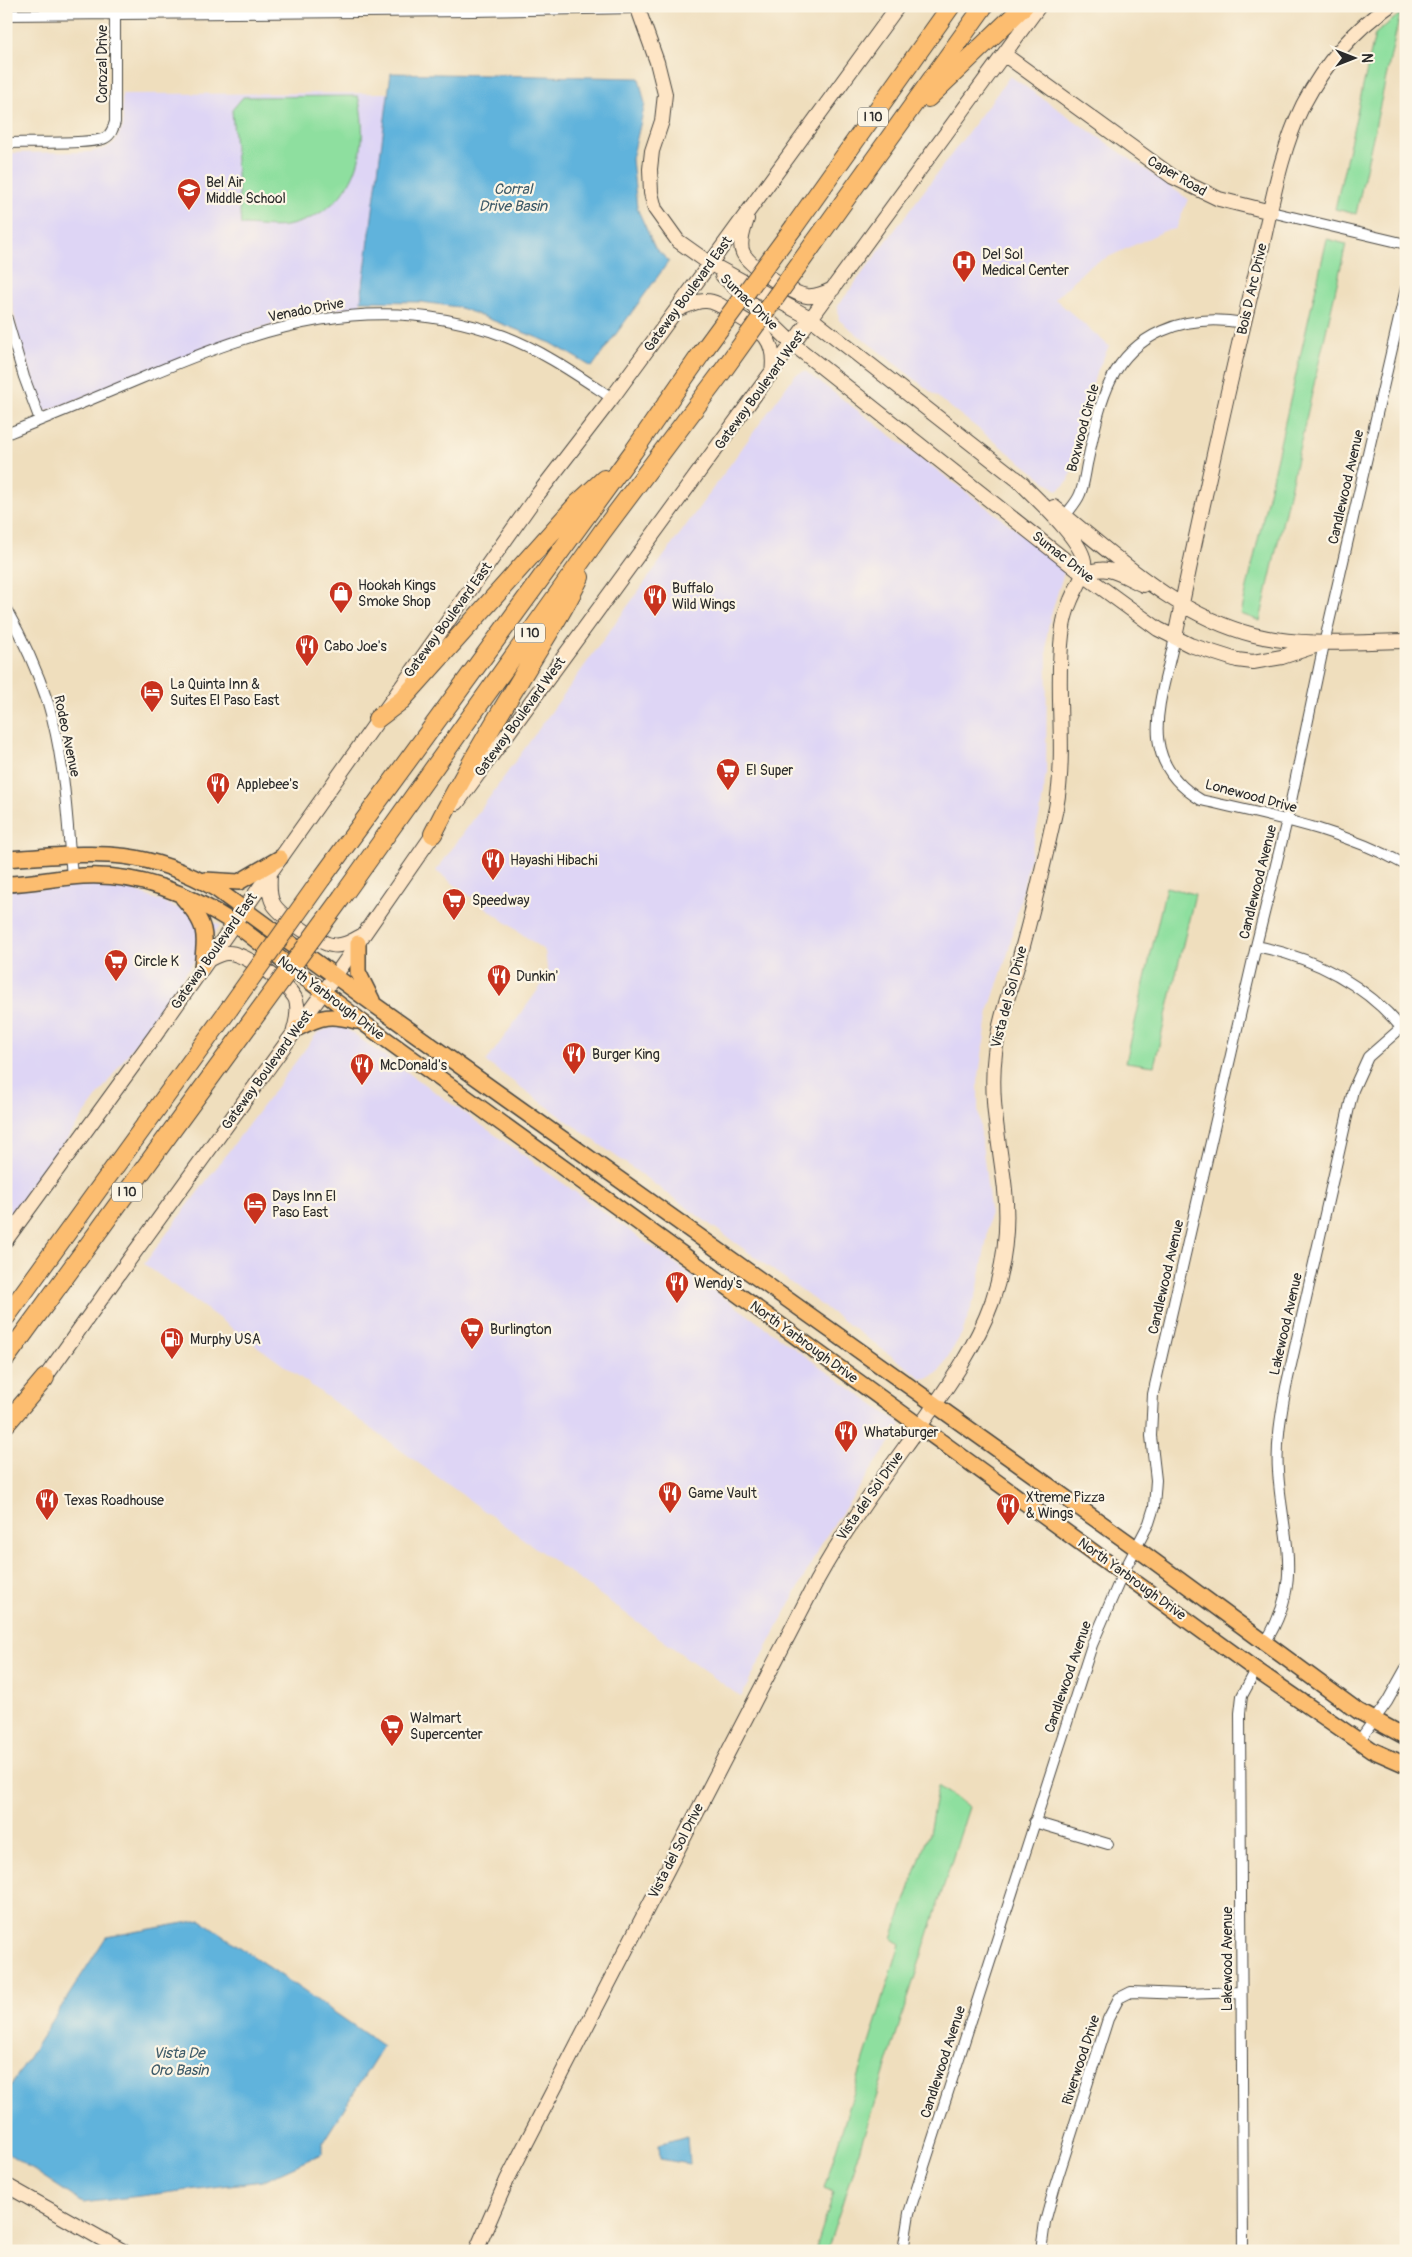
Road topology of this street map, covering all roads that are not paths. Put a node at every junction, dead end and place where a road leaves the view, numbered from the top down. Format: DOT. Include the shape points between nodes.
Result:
graph roads {
  1 [pos="898,6"];
  2 [pos="951,6"];
  3 [pos="984,6"];
  4 [pos="1024,6"];
  5 [pos="1039,6"];
  6 [pos="1390,6"];
  7 [pos="637,7"];
  8 [pos="352,9"];
  9 [pos="472,9"];
  10 [pos="115,10"];
  11 [pos="233,10"];
  12 [pos="6,15"];
  13 [pos="1005,55"];
  14 [pos="892,134"];
  15 [pos="6,142"];
  16 [pos="749,211"];
  17 [pos="1271,212"];
  18 [pos="1406,244"];
  19 [pos="709,263"];
  20 [pos="1406,288"];
  21 [pos="833,290"];
  22 [pos="676,310"];
  23 [pos="6,316"];
  24 [pos="812,319"];
  25 [pos="1244,324"];
  26 [pos="794,345"];
  27 [pos="772,374"];
  28 [pos="612,398"];
  29 [pos="40,420"];
  30 [pos="6,434"];
  31 [pos="633,452"];
  32 [pos="1016,478"];
  33 [pos="1065,516"];
  34 [pos="602,532"];
  35 [pos="1084,575"];
  36 [pos="1164,593"];
  37 [pos="1181,605"];
  38 [pos="6,609"];
  39 [pos="1175,637"];
  40 [pos="1406,642"];
  41 [pos="1324,644"];
  42 [pos="377,719"];
  43 [pos="1287,820"];
  44 [pos="433,834"];
  45 [pos="70,854"];
  46 [pos="280,858"];
  47 [pos="6,859"];
  48 [pos="1406,865"];
  49 [pos="270,872"];
  50 [pos="72,877"];
  51 [pos="199,879"];
  52 [pos="6,884"];
  53 [pos="178,892"];
  54 [pos="244,909"];
  55 [pos="234,923"];
  56 [pos="361,939"];
  57 [pos="1256,946"];
  58 [pos="205,964"];
  59 [pos="335,976"];
  60 [pos="323,993"];
  61 [pos="376,1006"];
  62 [pos="362,1022"];
  63 [pos="296,1031"];
  64 [pos="1404,1031"];
  65 [pos="608,1171"];
  66 [pos="594,1190"];
  67 [pos="6,1240"];
  68 [pos="6,1316"];
  69 [pos="6,1358"];
  70 [pos="45,1378"];
  71 [pos="935,1404"];
  72 [pos="6,1424"];
  73 [pos="920,1426"];
  74 [pos="6,1432"];
  75 [pos="1136,1548"];
  76 [pos="1123,1573"];
  77 [pos="1265,1643"];
  78 [pos="1406,1668"];
  79 [pos="1256,1670"];
  80 [pos="1375,1720"];
  81 [pos="1406,1737"];
  82 [pos="1358,1741"];
  83 [pos="1406,1765"];
  84 [pos="1034,1822"];
  85 [pos="1108,1844"];
  86 [pos="1241,1992"];
  87 [pos="6,2185"];
  88 [pos="123,2251"];
  89 [pos="476,2251"];
  90 [pos="903,2251"];
  91 [pos="1040,2251"];
  92 [pos="1243,2251"];
  1 -- 16 [label="main road, Gateway Boulevard East"];
  2 -- 31 [label="highway, I 10, bridge"];
  3 -- 14 [label="highway, I 10"];
  4 -- 14 [label="highway"];
  5 -- 13 [label="main road, Gateway Boulevard West"];
  6 -- 17 [label="main road, Bois D Arc Drive" via="1346,43 1316,81 1292,130"];
  7 -- 9 [label="street"];
  7 -- 19 [label="main road" via="665,94 650,170 655,209 678,242"];
  8 -- 9 [label="street"];
  8 -- 11 [label="street"];
  10 -- 11 [label="street"];
  10 -- 12 [label="street"];
  10 -- 15 [label="street, Corozal Drive" via="115,122 110,135 89,141"];
  13 -- 17 [label="main road, Caper Road" via="1173,177 1219,199"];
  13 -- 21 [label="main road, Gateway Boulevard West"];
  14 -- 34 [label="highway, I 10, bridge" via="722,372"];
  16 -- 19 [label="main road, Gateway Boulevard East"];
  16 -- 21 [label="main road" via="742,238 743,252 750,263 794,292 807,296"];
  17 -- 18 [label="street, Caper Road"];
  17 -- 25 [label="main road, Bois D Arc Drive"];
  19 -- 22 [label="main road, Gateway Boulevard East"];
  19 -- 24 [label="main road, Sumac Drive"];
  19 -- 26 [label="main road, Sumac Drive"];
  20 -- 41 [label="street, Candlewood Avenue"];
  21 -- 24 [label="main road, Gateway Boulevard West"];
  22 -- 27 [label="main road" via="707,301 718,304 761,330 771,344 774,358"];
  22 -- 28 [label="main road, Gateway Boulevard East"];
  23 -- 29 [label="street"];
  24 -- 26 [label="main road, Gateway Boulevard West"];
  24 -- 32 [label="main road, Sumac Drive"];
  25 -- 33 [label="street, Boxwood Circle" via="1209,319 1174,325 1155,334 1127,355 1111,376 1102,399 1080,494"];
  25 -- 37 [label="main road, Bois D Arc Drive"];
  26 -- 27 [label="main road, Gateway Boulevard West"];
  26 -- 35 [label="main road, Sumac Drive"];
  27 -- 44 [label="main road, Gateway Boulevard West"];
  28 -- 29 [label="street, Venado Drive" via="533,349 478,327 419,315 362,314 305,321 248,337"];
  28 -- 42 [label="main road, Gateway Boulevard East" via="535,498"];
  29 -- 30 [label="street, Venado Drive"];
  31 -- 42 [label="highway" via="578,503 402,700"];
  31 -- 68 [label="highway, I 10, bridge"];
  32 -- 33 [label="main road, Sumac Drive"];
  32 -- 35 [label="main road" via="1079,547 1084,560"];
  33 -- 36 [label="main road, Sumac Drive"];
  34 -- 44 [label="highway" via="566,607 517,684"];
  34 -- 69 [label="highway, I 10, bridge" via="342,897"];
  35 -- 36 [label="main road" via="1094,569 1105,569"];
  35 -- 39 [label="main road, Sumac Drive"];
  35 -- 71 [label="main road, Vista del Sol Drive" via="1072,598 1062,631 1060,763 1056,806 995,1052 994,1117 1005,1192 1004,1255 984,1323 962,1366"];
  36 -- 37 [label="main road, Sumac Drive"];
  37 -- 39 [label="main road, Bois D Arc Drive"];
  37 -- 41 [label="main road, Sumac Drive" via="1204,618 1255,635"];
  38 -- 45 [label="street, Rodeo Avenue" via="23,640 48,705 62,769"];
  39 -- 41 [label="main road, Sumac Drive" via="1222,657 1253,662"];
  39 -- 43 [label="street, Lonewood Drive" via="1157,723 1158,744 1164,764 1187,791 1202,800"];
  40 -- 41 [label="main road, Sumac Drive"];
  41 -- 43 [label="street, Candlewood Avenue"];
  42 -- 46 [label="main road, Gateway Boulevard East"];
  43 -- 48 [label="street, Lonewood Drive" via="1358,841"];
  43 -- 57 [label="street, Candlewood Avenue"];
  44 -- 56 [label="main road, Gateway Boulevard West"];
  45 -- 47 [label="main road, North Yarbrough Drive"];
  45 -- 50 [label="street, Rodeo Avenue"];
  45 -- 51 [label="main road, North Yarbrough Drive" via="96,853 143,859"];
  46 -- 49 [label="main road, Gateway Boulevard East"];
  46 -- 51 [label="main road" via="239,882"];
  49 -- 54 [label="main road, Gateway Boulevard East"];
  49 -- 56 [label="main road" via="272,902 278,911 324,943 344,945"];
  50 -- 52 [label="main road, North Yarbrough Drive"];
  50 -- 53 [label="main road, North Yarbrough Drive" via="133,879"];
  51 -- 54 [label="main road, North Yarbrough Drive"];
  53 -- 55 [label="main road, North Yarbrough Drive"];
  53 -- 58 [label="main road" via="199,916 204,928"];
  54 -- 55 [label="main road, Gateway Boulevard East"];
  54 -- 59 [label="main road, North Yarbrough Drive"];
  55 -- 58 [label="main road, Gateway Boulevard East"];
  55 -- 60 [label="main road, North Yarbrough Drive"];
  56 -- 59 [label="main road, Gateway Boulevard West"];
  56 -- 61 [label="main road" via="358,972"];
  57 -- 64 [label="street" via="1281,951 1328,969 1375,1000"];
  57 -- 75 [label="street, Candlewood Avenue" via="1153,1394 1154,1506"];
  58 -- 63 [label="main road" via="226,953 247,958 291,991 298,1016"];
  58 -- 67 [label="main road, Gateway Boulevard East"];
  59 -- 60 [label="main road, Gateway Boulevard West"];
  59 -- 61 [label="main road, North Yarbrough Drive"];
  60 -- 62 [label="main road, North Yarbrough Drive"];
  60 -- 63 [label="main road, Gateway Boulevard West"];
  61 -- 65 [label="main road, North Yarbrough Drive"];
  62 -- 63 [label="main road" via="328,1016 316,1018"];
  62 -- 66 [label="main road, North Yarbrough Drive"];
  63 -- 70 [label="main road, Gateway Boulevard West"];
  64 -- 77 [label="street, Lakewood Avenue" via="1368,1057 1353,1090 1279,1424 1278,1463 1289,1576 1277,1624"];
  65 -- 66 [label="main road"];
  65 -- 71 [label="main road, North Yarbrough Drive"];
  66 -- 73 [label="main road, North Yarbrough Drive"];
  70 -- 72 [label="highway"];
  70 -- 74 [label="main road, Gateway Boulevard West"];
  71 -- 73 [label="main road, Vista del Sol Drive"];
  71 -- 75 [label="main road, North Yarbrough Drive"];
  73 -- 76 [label="main road, North Yarbrough Drive"];
  73 -- 89 [label="main road, Vista del Sol Drive" via="850,1524 817,1580 507,2180"];
  75 -- 76 [label="street, Candlewood Avenue"];
  75 -- 77 [label="main road, North Yarbrough Drive"];
  76 -- 79 [label="main road, North Yarbrough Drive"];
  76 -- 84 [label="street, Candlewood Avenue" via="1092,1645"];
  77 -- 80 [label="main road, North Yarbrough Drive"];
  78 -- 80 [label="street"];
  79 -- 82 [label="main road, North Yarbrough Drive"];
  79 -- 86 [label="street, Lakewood Avenue" via="1242,1696 1240,1713"];
  80 -- 81 [label="main road, North Yarbrough Drive"];
  80 -- 82 [label="street"];
  82 -- 83 [label="main road, North Yarbrough Drive"];
  84 -- 85 [label="street"];
  84 -- 90 [label="street, Candlewood Avenue" via="909,2213"];
  86 -- 91 [label="street, Riverwood Drive" via="1131,1992 1119,1998 1108,2019 1054,2189"];
  86 -- 92 [label="street, Lakewood Avenue"];
  87 -- 88 [label="main road"];
}
